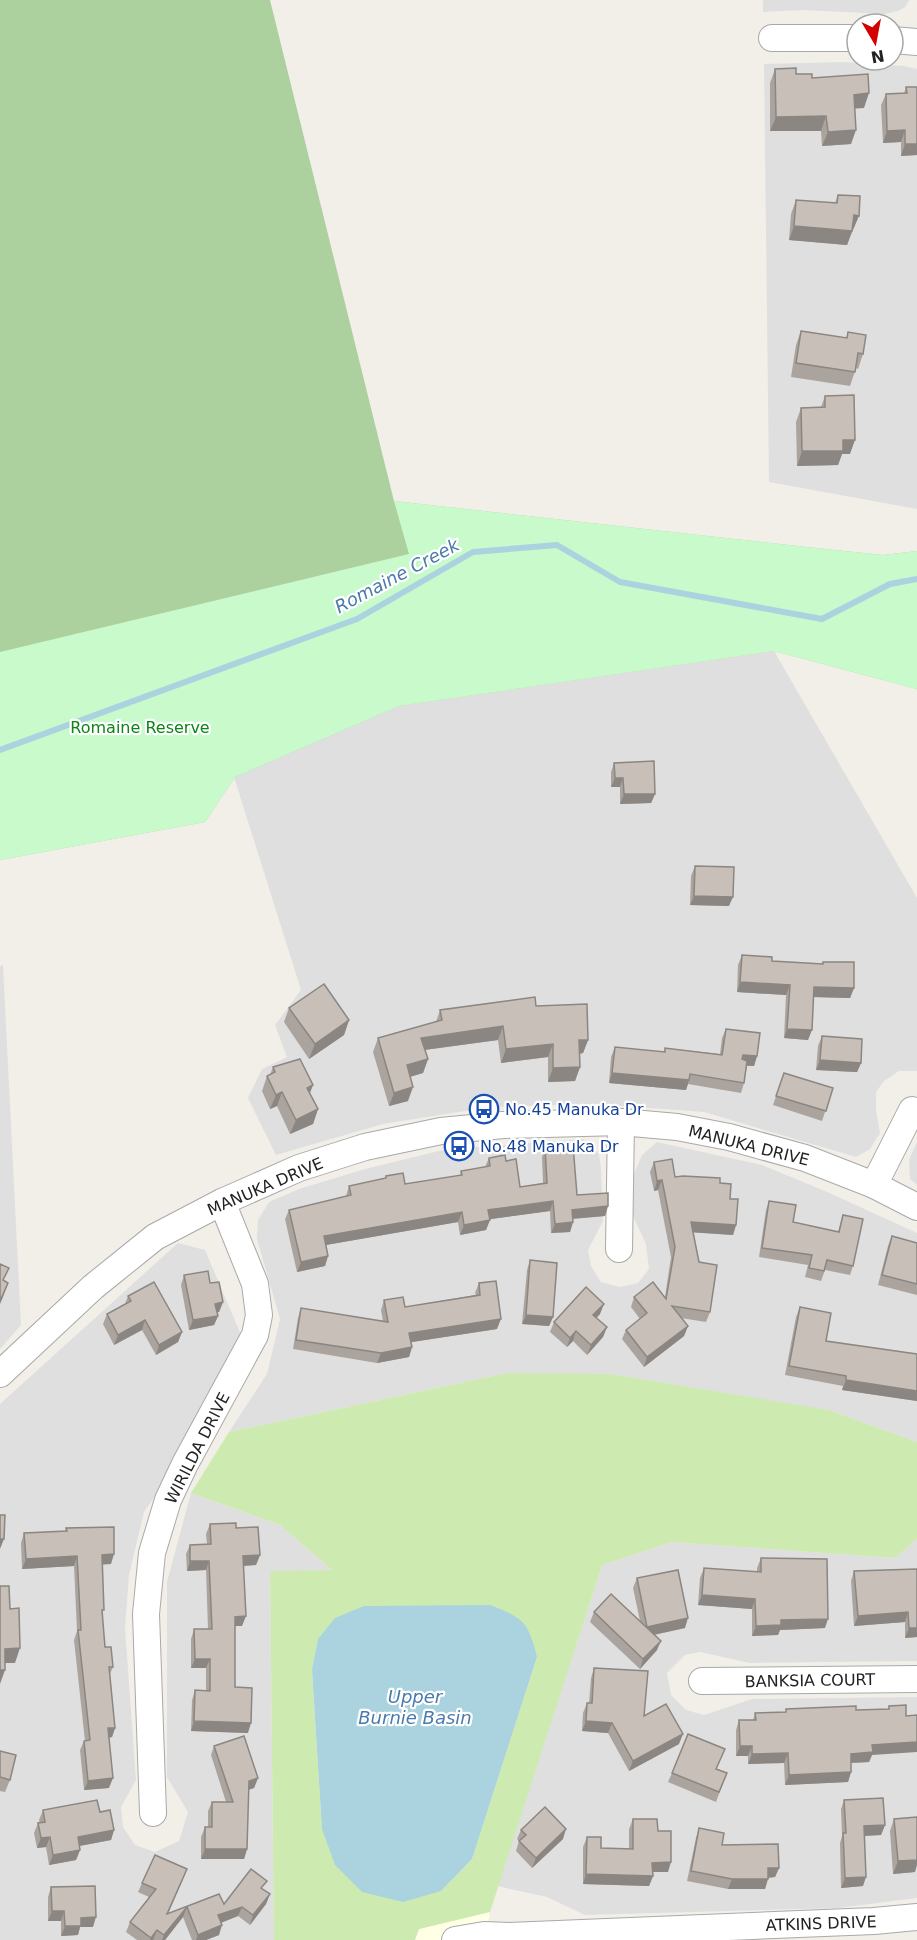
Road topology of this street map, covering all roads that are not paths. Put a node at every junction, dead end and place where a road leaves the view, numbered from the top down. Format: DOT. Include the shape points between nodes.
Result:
graph roads {
  1 [pos="772,38"];
  2 [pos="845,38"];
  3 [pos="912,1110"];
  4 [pos="621,1122"];
  5 [pos="874,1185"];
  6 [pos="222,1202"];
  7 [pos="917,1207"];
  8 [pos="618,1249"];
  9 [pos="0,1374"];
  10 [pos="917,1679"];
  11 [pos="702,1681"];
  12 [pos="153,1813"];
  13 [pos="917,1917"];
  14 [pos="455,1940"];
  1 -- 2 [label="street"];
  3 -- 5 [label="street"];
  4 -- 5 [label="street, MANUKA DRIVE" via="729,1137 805,1158"];
  4 -- 6 [label="street, MANUKA DRIVE" via="441,1131 365,1147 299,1168"];
  4 -- 8 [label="street"];
  5 -- 7 [label="street, MANUKA DRIVE"];
  6 -- 9 [label="street, MANUKA DRIVE" via="155,1237 93,1287"];
  6 -- 12 [label="street, WIRILDA DRIVE" via="255,1284 259,1315 255,1335 168,1500 152,1553 146,1614"];
  10 -- 11 [label="street, BANKSIA COURT"];
  13 -- 14 [label="street, ATKINS DRIVE" via="484,1935"];
}
